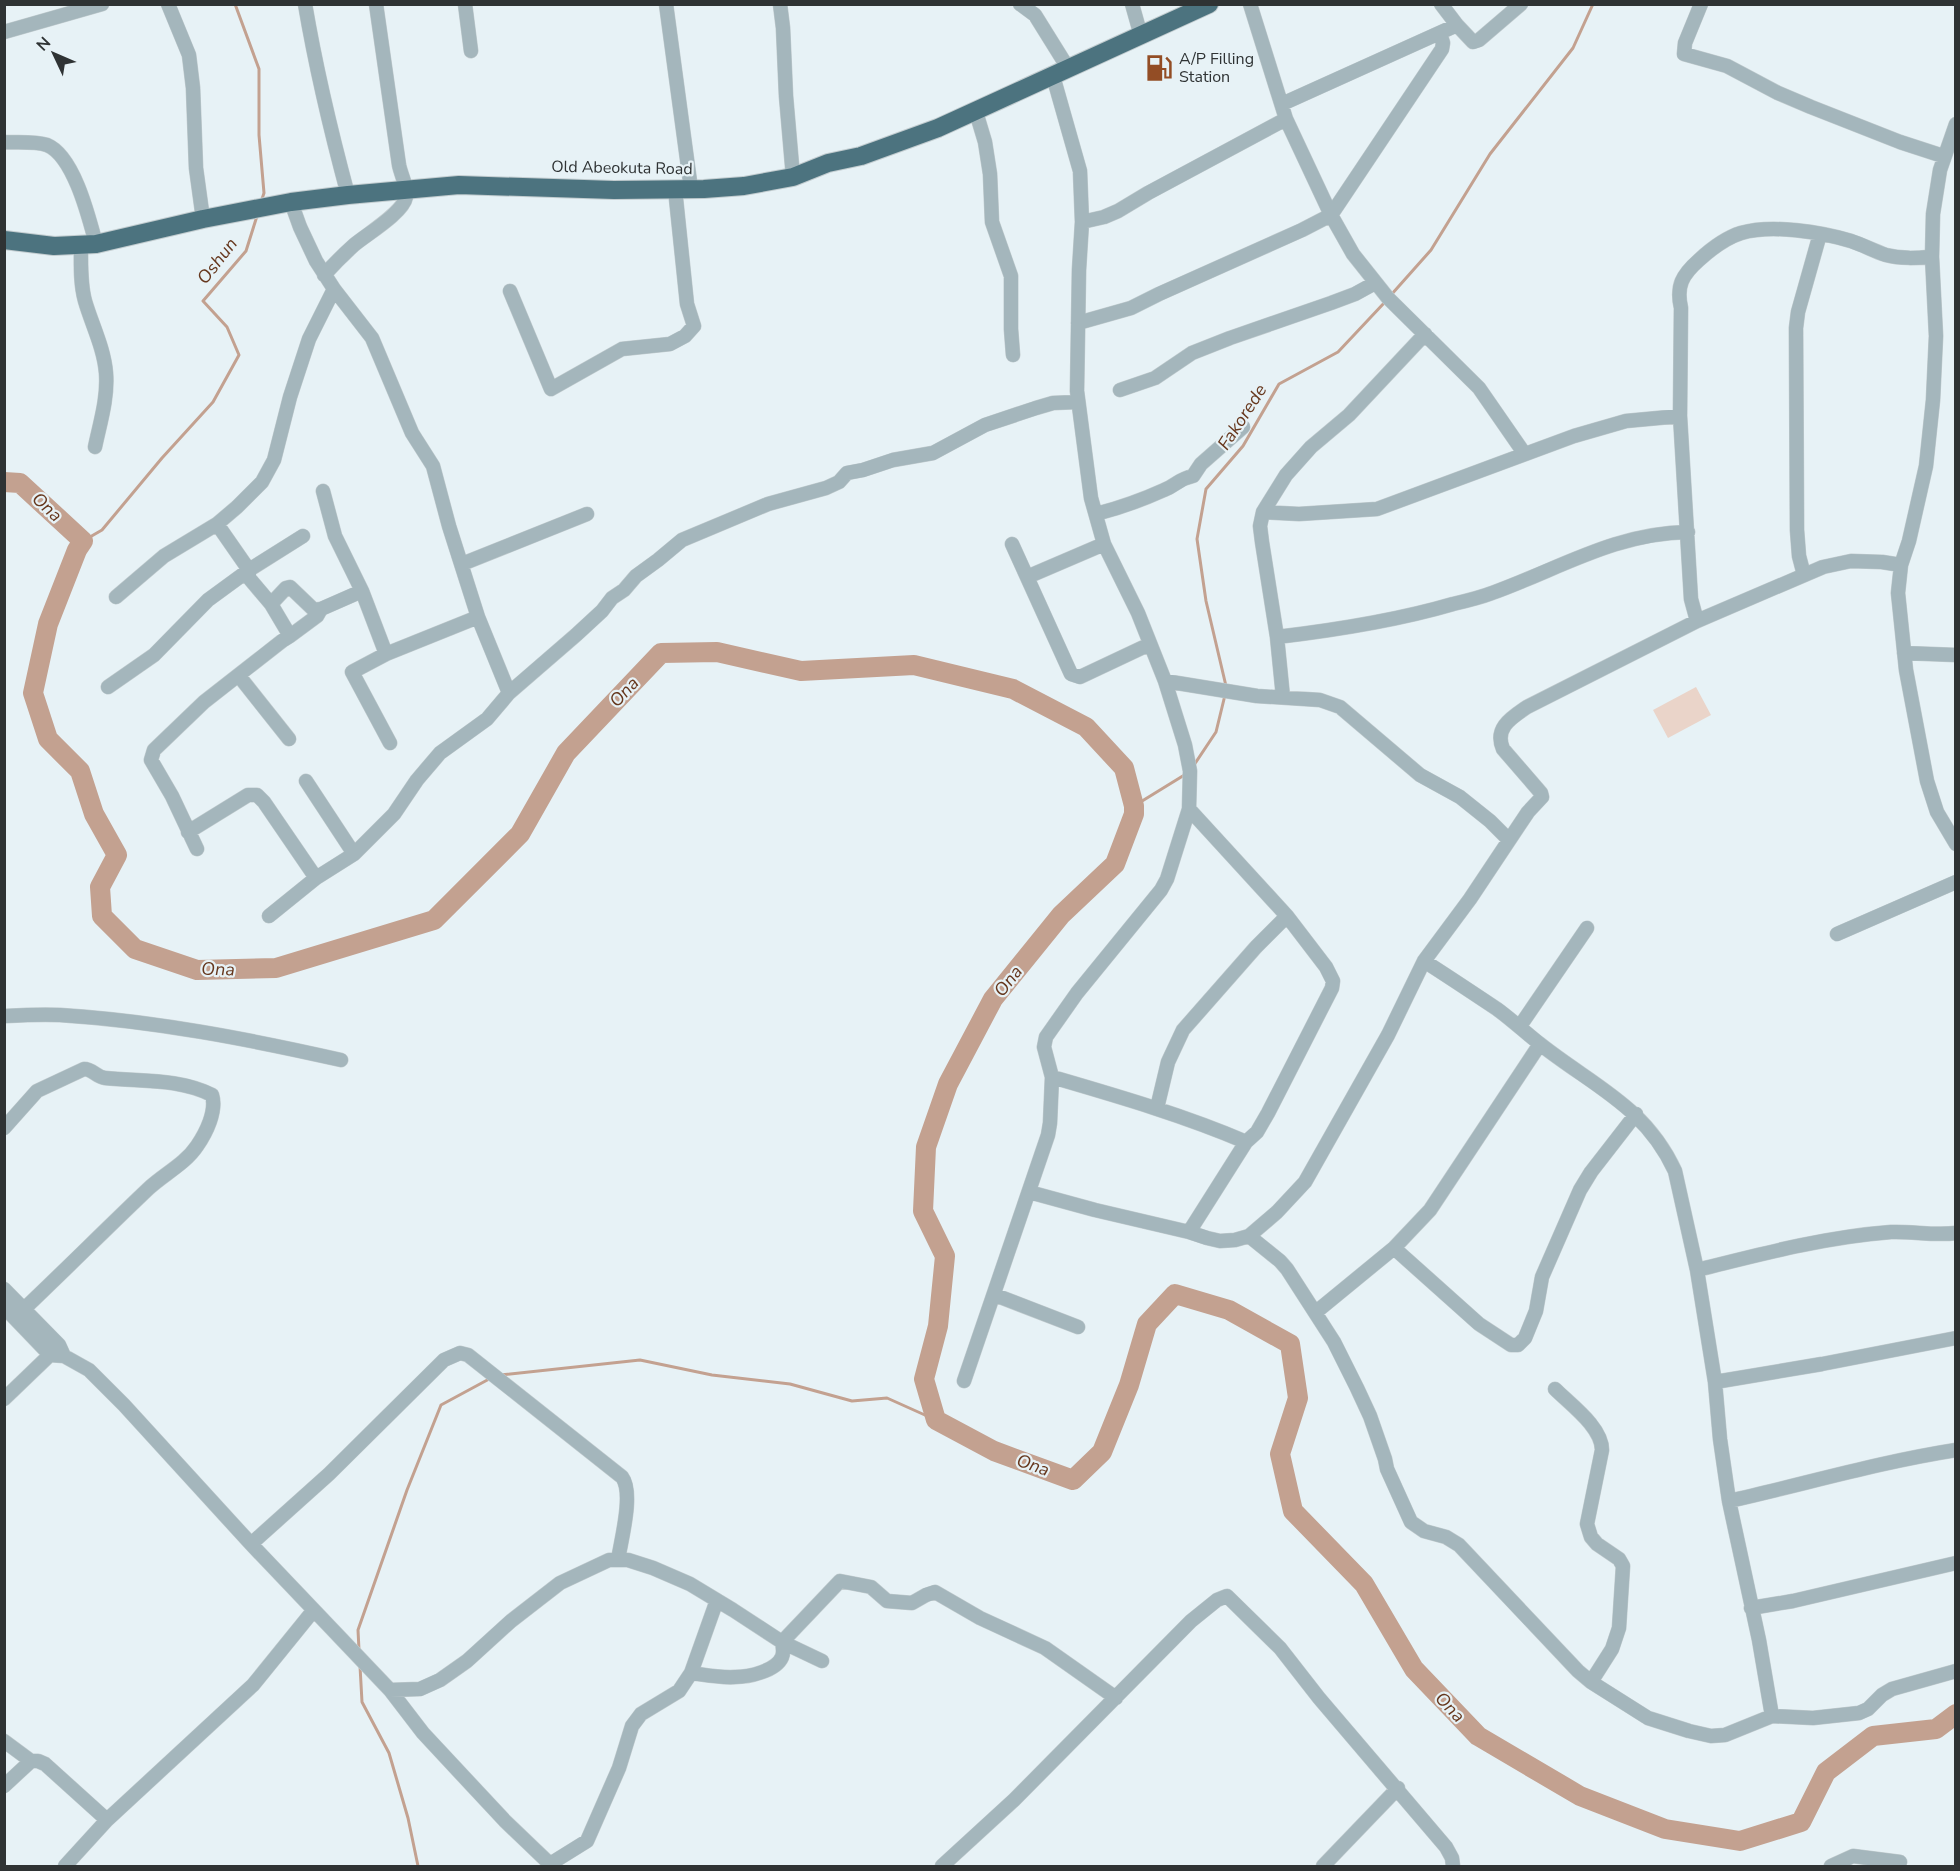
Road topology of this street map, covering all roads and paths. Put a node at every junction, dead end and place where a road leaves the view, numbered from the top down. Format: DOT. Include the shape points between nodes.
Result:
graph roads {
  1 [pos="168,4"];
  2 [pos="305,4"];
  3 [pos="376,4"];
  4 [pos="465,4"];
  5 [pos="666,4"];
  6 [pos="780,4"];
  7 [pos="1020,4"];
  8 [pos="1132,4"];
  9 [pos="1209,4"];
  10 [pos="1250,4"];
  11 [pos="1441,4"];
  12 [pos="1521,4"];
  13 [pos="1701,4"];
  14 [pos="97,5"];
  15 [pos="1457,25"];
  16 [pos="4,32"];
  17 [pos="1440,33"];
  18 [pos="1141,36"];
  19 [pos="471,51"];
  20 [pos="1060,72"];
  21 [pos="1282,104"];
  22 [pos="976,112"];
  23 [pos="1286,119"];
  24 [pos="1956,124"];
  25 [pos="4,142"];
  26 [pos="1943,156"];
  27 [pos="794,177"];
  28 [pos="683,189"];
  29 [pos="406,190"];
  30 [pos="348,195"];
  31 [pos="291,202"];
  32 [pos="1331,215"];
  33 [pos="203,219"];
  34 [pos="1083,222"];
  35 [pos="1820,234"];
  36 [pos="4,240"];
  37 [pos="88,245"];
  38 [pos="1932,257"];
  39 [pos="324,275"];
  40 [pos="1375,283"];
  41 [pos="334,289"];
  42 [pos="510,291"];
  43 [pos="1078,323"];
  44 [pos="1425,334"];
  45 [pos="1013,355"];
  46 [pos="1120,390"];
  47 [pos="1077,402"];
  48 [pos="1680,416"];
  49 [pos="1243,428"];
  50 [pos="95,447"];
  51 [pos="1524,453"];
  52 [pos="322,491"];
  53 [pos="1263,512"];
  54 [pos="587,514"];
  55 [pos="1095,514"];
  56 [pos="217,524"];
  57 [pos="1688,532"];
  58 [pos="303,536"];
  59 [pos="1012,544"];
  60 [pos="1104,544"];
  61 [pos="462,564"];
  62 [pos="1901,565"];
  63 [pos="249,570"];
  64 [pos="1804,575"];
  65 [pos="1026,577"];
  66 [pos="362,591"];
  67 [pos="116,597"];
  68 [pos="271,604"];
  69 [pos="321,609"];
  70 [pos="478,617"];
  71 [pos="1697,621"];
  72 [pos="290,636"];
  73 [pos="1277,637"];
  74 [pos="1150,644"];
  75 [pos="1904,653"];
  76 [pos="386,654"];
  77 [pos="1956,656"];
  78 [pos="239,676"];
  79 [pos="1165,681"];
  80 [pos="108,687"];
  81 [pos="509,693"];
  82 [pos="1282,697"];
  83 [pos="289,739"];
  84 [pos="390,743"];
  85 [pos="306,781"];
  86 [pos="1189,809"];
  87 [pos="188,832"];
  88 [pos="1509,840"];
  89 [pos="1956,844"];
  90 [pos="197,849"];
  91 [pos="354,854"];
  92 [pos="316,878"];
  93 [pos="1956,882"];
  94 [pos="269,916"];
  95 [pos="1287,916"];
  96 [pos="1587,928"];
  97 [pos="1837,934"];
  98 [pos="1424,961"];
  99 [pos="4,1016"];
  100 [pos="1520,1026"];
  101 [pos="1540,1044"];
  102 [pos="341,1060"];
  103 [pos="1052,1077"];
  104 [pos="1157,1108"];
  105 [pos="1636,1114"];
  106 [pos="4,1128"];
  107 [pos="1246,1142"];
  108 [pos="1029,1192"];
  109 [pos="1189,1232"];
  110 [pos="1956,1233"];
  111 [pos="1249,1236"];
  112 [pos="1394,1248"];
  113 [pos="1697,1270"];
  114 [pos="4,1289"];
  115 [pos="995,1294"];
  116 [pos="4,1307"];
  117 [pos="23,1310"];
  118 [pos="1316,1312"];
  119 [pos="1078,1327"];
  120 [pos="1956,1338"];
  121 [pos="58,1352"];
  122 [pos="964,1381"];
  123 [pos="1715,1382"];
  124 [pos="1555,1389"];
  125 [pos="4,1399"];
  126 [pos="1956,1450"];
  127 [pos="1729,1501"];
  128 [pos="251,1544"];
  129 [pos="618,1560"];
  130 [pos="1956,1563"];
  131 [pos="717,1600"];
  132 [pos="1751,1608"];
  133 [pos="313,1611"];
  134 [pos="782,1642"];
  135 [pos="822,1660"];
  136 [pos="1956,1671"];
  137 [pos="691,1673"];
  138 [pos="1591,1682"];
  139 [pos="390,1690"];
  140 [pos="1116,1698"];
  141 [pos="1773,1716"];
  142 [pos="4,1741"];
  143 [pos="31,1761"];
  144 [pos="4,1786"];
  145 [pos="1398,1788"];
  146 [pos="106,1820"];
  147 [pos="1900,1862"];
  148 [pos="551,1865"];
  149 [pos="65,1866"];
  150 [pos="942,1866"];
  151 [pos="1323,1866"];
  152 [pos="1453,1866"];
  153 [pos="1831,1866"];
  1 -- 33 [label="street" via="189,56"];
  2 -- 30 [label="street"];
  3 -- 29 [label="street"];
  4 -- 19 [label="street"];
  5 -- 28 [label="street"];
  6 -- 27 [label="street"];
  7 -- 20 [label="street" via="1035,15"];
  8 -- 18 [label="street"];
  9 -- 18 [label="highway, Old Abeokuta Road"];
  10 -- 21 [label="street"];
  11 -- 15 [label="street"];
  12 -- 15 [label="street" via="1473,42"];
  13 -- 26 [label="street" via="1684,54 1727,66 1811,107"];
  14 -- 16 [label="street"];
  15 -- 17 [label="street"];
  17 -- 21 [label="street"];
  17 -- 32 [label="street" via="1442,49"];
  18 -- 20 [label="highway, Old Abeokuta Road"];
  20 -- 22 [label="highway, Old Abeokuta Road"];
  20 -- 34 [label="street" via="1080,171"];
  21 -- 23 [label="street"];
  22 -- 27 [label="highway, Old Abeokuta Road" via="873,153 828,163"];
  22 -- 45 [label="street" via="990,174 992,222 1011,276"];
  23 -- 32 [label="street"];
  23 -- 34 [label="street" via="1118,211"];
  24 -- 26 [label="street"];
  25 -- 37 [label="street" via="39,143 57,153 86,204"];
  26 -- 38 [label="street" via="1935,200"];
  27 -- 28 [label="highway, Old Abeokuta Road" via="744,186"];
  28 -- 29 [label="highway, Old Abeokuta Road" via="459,185"];
  28 -- 42 [label="street" via="687,304 694,326 685,336 670,344 622,349 550,389"];
  29 -- 30 [label="highway, Old Abeokuta Road"];
  29 -- 39 [label="street" via="404,203 395,213"];
  30 -- 31 [label="highway, Old Abeokuta Road"];
  31 -- 33 [label="highway, Old Abeokuta Road"];
  31 -- 39 [label="street"];
  32 -- 40 [label="street"];
  32 -- 43 [label="street" via="1131,308"];
  33 -- 37 [label="highway, Old Abeokuta Road"];
  34 -- 43 [label="street"];
  35 -- 38 [label="street" via="1897,257"];
  35 -- 48 [label="street" via="1789,230 1743,232 1726,239 1690,268 1678,294"];
  35 -- 64 [label="street" via="1796,328 1797,530"];
  36 -- 37 [label="highway, Old Abeokuta Road" via="54,246"];
  37 -- 50 [label="street" via="84,299 99,338 107,385"];
  38 -- 62 [label="street" via="1936,336 1932,411 1926,466"];
  39 -- 41 [label="street"];
  40 -- 44 [label="street"];
  40 -- 46 [label="street" via="1192,353 1155,378"];
  41 -- 56 [label="street" via="309,339 274,460 262,482"];
  41 -- 61 [label="street" via="372,338 412,433 433,466"];
  43 -- 47 [label="street"];
  44 -- 51 [label="street" via="1479,388"];
  44 -- 53 [label="street" via="1349,415 1311,447 1286,475"];
  47 -- 55 [label="street"];
  47 -- 81 [label="street" via="1053,403 985,425 933,453 848,473 832,485 750,511 682,540 636,576"];
  48 -- 51 [label="street" via="1626,422"];
  48 -- 57 [label="street"];
  49 -- 55 [label="street" via="1201,464 1193,476 1181,478 1166,490 1125,506"];
  51 -- 53 [label="street" via="1377,509"];
  52 -- 66 [label="street" via="335,536"];
  53 -- 73 [label="street" via="1260,526"];
  54 -- 61 [label="street"];
  55 -- 60 [label="street"];
  56 -- 63 [label="street"];
  56 -- 67 [label="street" via="164,556"];
  57 -- 71 [label="street" via="1690,598"];
  57 -- 73 [label="street" via="1629,539 1490,594 1427,612"];
  58 -- 63 [label="street"];
  59 -- 65 [label="street"];
  60 -- 65 [label="street"];
  60 -- 74 [label="street"];
  61 -- 70 [label="street"];
  62 -- 64 [label="street" via="1851,561"];
  62 -- 75 [label="street" via="1898,593"];
  63 -- 68 [label="street" via="249,578"];
  63 -- 80 [label="street" via="208,600 153,655"];
  64 -- 71 [label="street"];
  65 -- 74 [label="street" via="1071,674 1080,677"];
  66 -- 69 [label="street"];
  66 -- 76 [label="street"];
  68 -- 69 [label="street" via="290,587 308,606"];
  68 -- 72 [label="street"];
  69 -- 72 [label="street"];
  70 -- 76 [label="street"];
  70 -- 81 [label="street"];
  71 -- 88 [label="street" via="1527,707 1504,726 1500,741 1503,749 1542,796"];
  72 -- 78 [label="street"];
  73 -- 82 [label="street"];
  74 -- 79 [label="street"];
  75 -- 77 [label="street"];
  75 -- 89 [label="street" via="1927,781 1937,812"];
  76 -- 84 [label="street" via="352,672"];
  78 -- 83 [label="street"];
  78 -- 87 [label="street" via="204,702 154,750 151,760"];
  79 -- 82 [label="street"];
  79 -- 86 [label="street" via="1190,771"];
  81 -- 91 [label="street" via="487,718 440,753 394,814"];
  82 -- 88 [label="street" via="1320,700 1340,707 1420,775 1460,797"];
  85 -- 91 [label="street"];
  86 -- 95 [label="street"];
  86 -- 103 [label="street" via="1161,890 1046,1037 1044,1047"];
  87 -- 90 [label="street"];
  87 -- 92 [label="street" via="248,795 257,795"];
  88 -- 98 [label="street"];
  91 -- 92 [label="street"];
  92 -- 94 [label="street"];
  93 -- 97 [label="street"];
  95 -- 104 [label="street" via="1183,1030 1168,1062"];
  95 -- 107 [label="street" via="1326,967 1332,988 1268,1113"];
  96 -- 100 [label="street"];
  98 -- 100 [label="street"];
  98 -- 111 [label="street" via="1388,1035 1305,1182"];
  99 -- 102 [label="street" via="58,1015 156,1025 252,1040"];
  100 -- 101 [label="street"];
  101 -- 105 [label="street"];
  101 -- 112 [label="street" via="1430,1210"];
  103 -- 104 [label="street"];
  103 -- 108 [label="street" via="1048,1136"];
  104 -- 107 [label="street"];
  105 -- 112 [label="street" via="1580,1190 1542,1277 1536,1311 1518,1345 1511,1346 1479,1324"];
  105 -- 113 [label="street" via="1660,1144 1675,1172"];
  106 -- 117 [label="street" via="37,1091 84,1069 102,1078 198,1088 212,1095 214,1104 208,1124 186,1158 151,1186"];
  107 -- 109 [label="street"];
  108 -- 109 [label="street"];
  108 -- 115 [label="street"];
  109 -- 111 [label="street" via="1220,1240"];
  110 -- 113 [label="street" via="1851,1236"];
  111 -- 118 [label="street" via="1280,1261"];
  112 -- 118 [label="street"];
  113 -- 123 [label="street"];
  114 -- 117 [label="street"];
  115 -- 119 [label="street"];
  115 -- 122 [label="street"];
  116 -- 121 [label="street"];
  117 -- 121 [label="street"];
  118 -- 138 [label="street" via="1358,1388 1387,1469 1412,1522 1459,1545"];
  120 -- 123 [label="street"];
  121 -- 125 [label="street"];
  121 -- 128 [label="street" via="89,1370 124,1404"];
  123 -- 127 [label="street"];
  124 -- 138 [label="street" via="1596,1430 1602,1442 1587,1524 1591,1538 1623,1566 1619,1628 1612,1649"];
  126 -- 127 [label="street"];
  127 -- 132 [label="street"];
  128 -- 129 [label="street" via="436,1368 459,1353 496,1375 626,1482"];
  128 -- 133 [label="street"];
  129 -- 131 [label="street" via="653,1568"];
  129 -- 139 [label="street" via="609,1560 560,1583 440,1680 420,1689"];
  130 -- 132 [label="street"];
  131 -- 134 [label="street"];
  131 -- 137 [label="street"];
  132 -- 141 [label="street"];
  133 -- 139 [label="street"];
  133 -- 146 [label="street" via="253,1685"];
  134 -- 135 [label="street"];
  134 -- 137 [label="street" via="782,1658 763,1671 734,1677"];
  134 -- 140 [label="street" via="840,1581 871,1587 887,1601 912,1603 935,1592 1046,1648"];
  136 -- 141 [label="street" via="1892,1689 1859,1713 1813,1718"];
  137 -- 148 [label="street" via="679,1690 638,1716 591,1833 586,1841"];
  138 -- 141 [label="street" via="1648,1718 1711,1736 1725,1735"];
  139 -- 148 [label="street" via="423,1733"];
  140 -- 145 [label="street" via="1191,1621 1227,1596 1280,1648"];
  140 -- 150 [label="street"];
  142 -- 143 [label="street"];
  143 -- 144 [label="street"];
  143 -- 146 [label="street" via="45,1764"];
  145 -- 151 [label="street"];
  145 -- 152 [label="street" via="1446,1847"];
  146 -- 149 [label="street"];
  147 -- 153 [label="street" via="1853,1856"];
}
